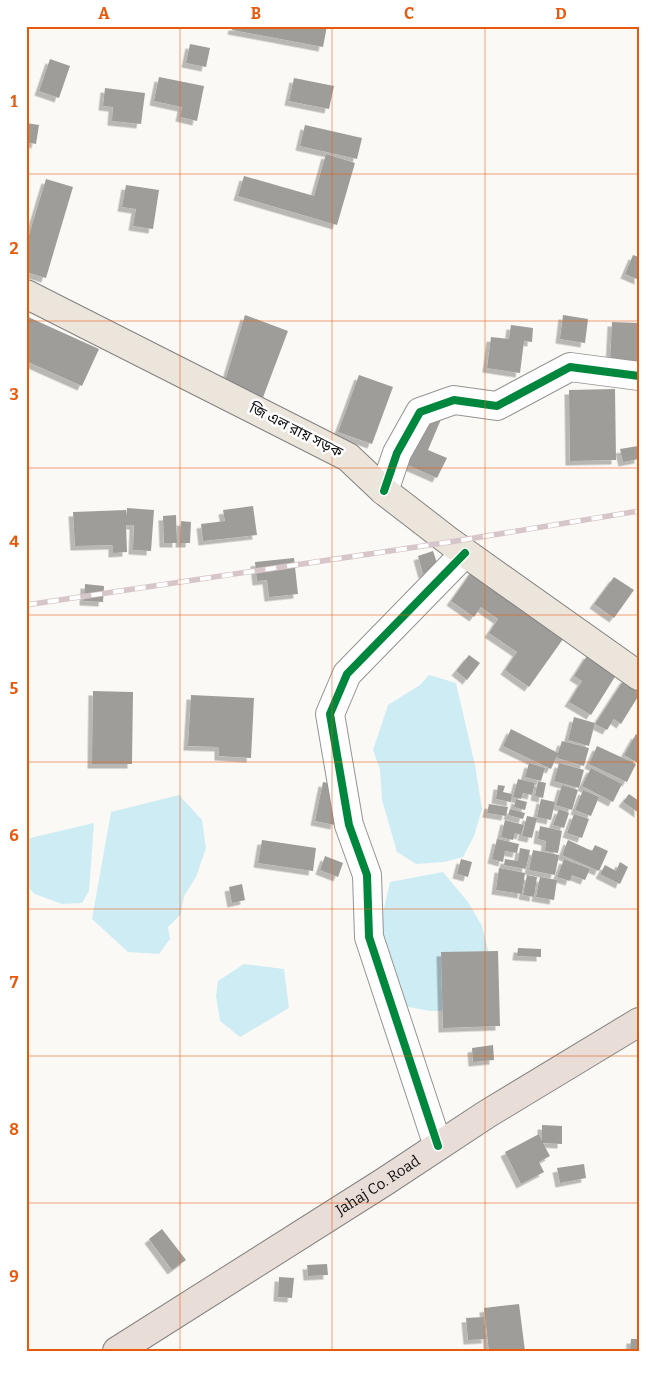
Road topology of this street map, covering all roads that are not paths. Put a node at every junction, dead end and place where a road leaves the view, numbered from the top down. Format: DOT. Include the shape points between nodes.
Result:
graph roads {
  1 [pos="26,294"];
  2 [pos="639,376"];
  3 [pos="384,491"];
  4 [pos="466,553"];
  5 [pos="639,676"];
  6 [pos="639,1022"];
  7 [pos="438,1146"];
  8 [pos="117,1351"];
  1 -- 3 [label="main road, জি এল রায় সড়ক" via="348,457"];
  2 -- 3 [label="street" via="570,367 496,406 454,400 420,412 397,454"];
  3 -- 4 [label="main road, জি এল রায় সড়ক"];
  4 -- 5 [label="main road, জি এল রায় সড়ক"];
  4 -- 7 [label="street" via="346,674 330,714 349,825 367,875 369,937"];
  6 -- 7 [label="highway, Jahaj Co. Road"];
  7 -- 8 [label="highway, Jahaj Co. Road"];
}
